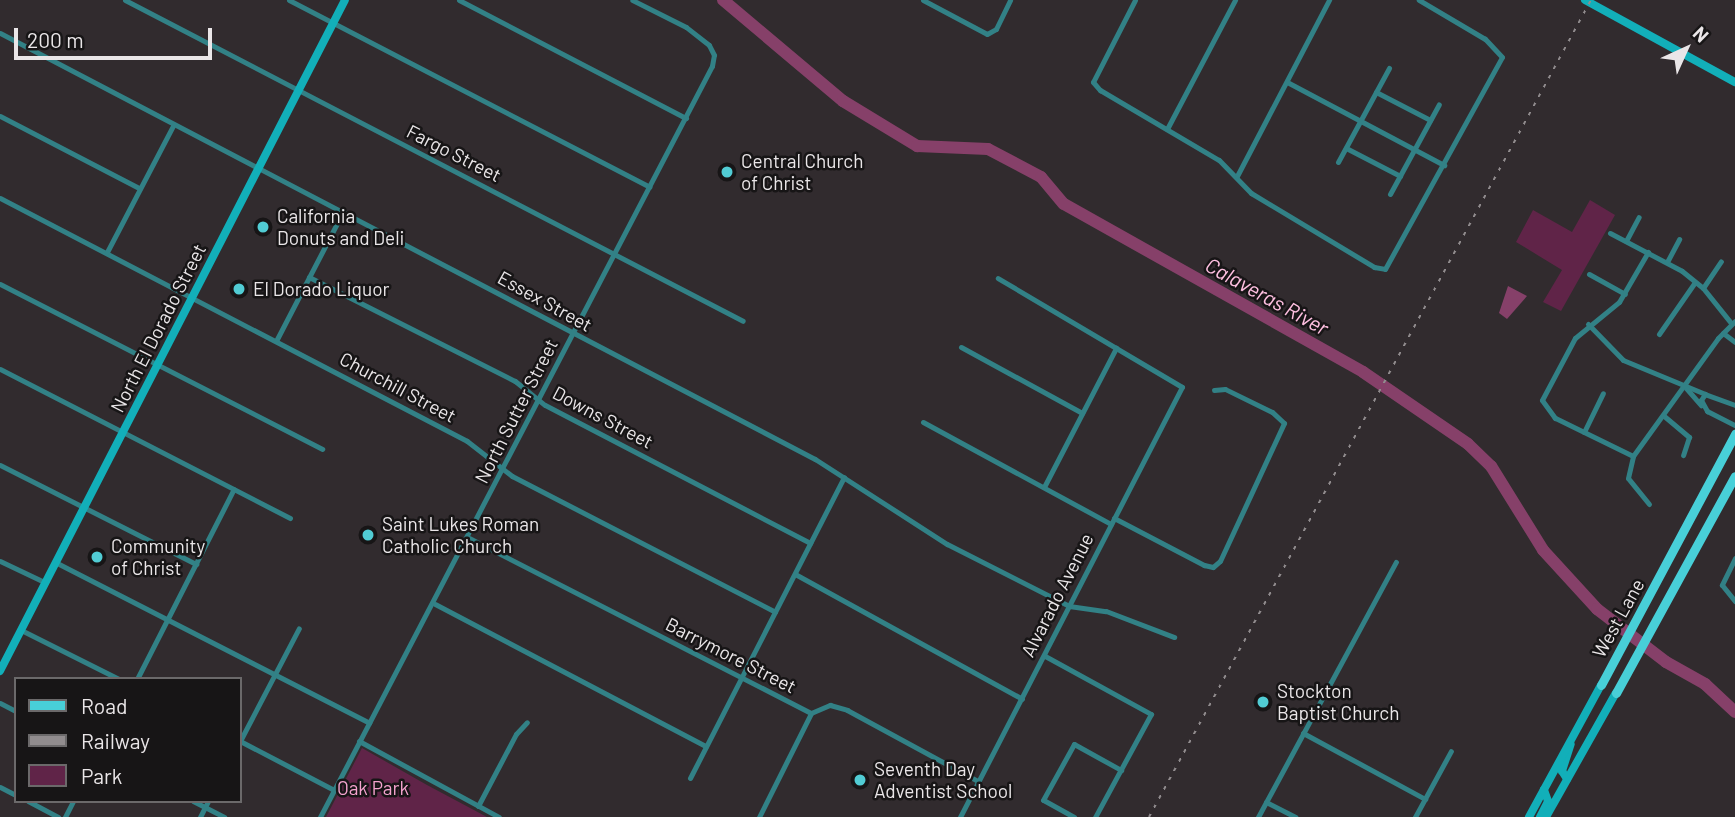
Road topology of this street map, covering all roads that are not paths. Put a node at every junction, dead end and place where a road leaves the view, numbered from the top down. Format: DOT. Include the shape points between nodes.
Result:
graph roads {
  1 [pos="125,0"];
  2 [pos="289,0"];
  3 [pos="345,0"];
  4 [pos="458,0"];
  5 [pos="632,0"];
  6 [pos="922,0"];
  7 [pos="1010,0"];
  8 [pos="1135,0"];
  9 [pos="1235,0"];
  10 [pos="1329,0"];
  11 [pos="1419,0"];
  12 [pos="1585,0"];
  13 [pos="333,23"];
  14 [pos="0,33"];
  15 [pos="1389,68"];
  16 [pos="1287,82"];
  17 [pos="1735,82"];
  18 [pos="298,90"];
  19 [pos="1376,92"];
  20 [pos="1439,104"];
  21 [pos="0,116"];
  22 [pos="686,118"];
  23 [pos="1430,120"];
  24 [pos="1361,121"];
  25 [pos="174,124"];
  26 [pos="1167,129"];
  27 [pos="1346,148"];
  28 [pos="1414,149"];
  29 [pos="1338,162"];
  30 [pos="1444,165"];
  31 [pos="258,168"];
  32 [pos="1237,176"];
  33 [pos="1400,176"];
  34 [pos="649,187"];
  35 [pos="139,188"];
  36 [pos="1390,194"];
  37 [pos="0,198"];
  38 [pos="343,212"];
  39 [pos="1639,217"];
  40 [pos="1610,233"];
  41 [pos="1679,239"];
  42 [pos="1626,241"];
  43 [pos="107,251"];
  44 [pos="1648,253"];
  45 [pos="615,256"];
  46 [pos="1721,261"];
  47 [pos="1667,262"];
  48 [pos="1589,274"];
  49 [pos="309,276"];
  50 [pos="998,278"];
  51 [pos="1695,282"];
  52 [pos="0,284"];
  53 [pos="1703,288"];
  54 [pos="1625,294"];
  55 [pos="191,296"];
  56 [pos="743,321"];
  57 [pos="1733,322"];
  58 [pos="1588,324"];
  59 [pos="1723,333"];
  60 [pos="1659,334"];
  61 [pos="572,335"];
  62 [pos="276,341"];
  63 [pos="1735,342"];
  64 [pos="961,347"];
  65 [pos="1116,348"];
  66 [pos="157,365"];
  67 [pos="0,369"];
  68 [pos="1686,388"];
  69 [pos="1214,390"];
  70 [pos="1603,393"];
  71 [pos="1705,394"];
  72 [pos="539,400"];
  73 [pos="1701,405"];
  74 [pos="1735,405"];
  75 [pos="1082,412"];
  76 [pos="1664,416"];
  77 [pos="923,422"];
  78 [pos="1735,425"];
  79 [pos="122,432"];
  80 [pos="1584,432"];
  81 [pos="1735,434"];
  82 [pos="322,449"];
  83 [pos="1683,455"];
  84 [pos="1633,456"];
  85 [pos="0,465"];
  86 [pos="503,469"];
  87 [pos="1735,476"];
  88 [pos="844,477"];
  89 [pos="1044,487"];
  90 [pos="234,489"];
  91 [pos="1649,504"];
  92 [pos="83,508"];
  93 [pos="290,518"];
  94 [pos="1112,521"];
  95 [pos="469,538"];
  96 [pos="810,542"];
  97 [pos="1735,558"];
  98 [pos="0,561"];
  99 [pos="55,562"];
  100 [pos="1396,562"];
  101 [pos="196,564"];
  102 [pos="795,574"];
  103 [pos="44,582"];
  104 [pos="1735,601"];
  105 [pos="435,604"];
  106 [pos="1069,606"];
  107 [pos="775,612"];
  108 [pos="167,620"];
  109 [pos="299,628"];
  110 [pos="21,630"];
  111 [pos="1174,637"];
  112 [pos="1045,656"];
  113 [pos="0,671"];
  114 [pos="275,674"];
  115 [pos="115,677"];
  116 [pos="138,677"];
  117 [pos="741,679"];
  118 [pos="1601,685"];
  119 [pos="1616,694"];
  120 [pos="1022,699"];
  121 [pos="811,713"];
  122 [pos="527,722"];
  123 [pos="369,723"];
  124 [pos="1303,733"];
  125 [pos="242,737"];
  126 [pos="1572,738"];
  127 [pos="359,741"];
  128 [pos="242,742"];
  129 [pos="706,746"];
  130 [pos="1451,751"];
  131 [pos="1121,770"];
  132 [pos="690,778"];
  133 [pos="1567,779"];
  134 [pos="978,781"];
  135 [pos="334,790"];
  136 [pos="1544,790"];
  137 [pos="1425,799"];
  138 [pos="1266,802"];
  139 [pos="32,803"];
  140 [pos="207,804"];
  141 [pos="478,807"];
  142 [pos="58,817"];
  143 [pos="200,817"];
  144 [pos="224,817"];
  145 [pos="320,817"];
  146 [pos="499,817"];
  147 [pos="759,817"];
  148 [pos="960,817"];
  149 [pos="1074,817"];
  150 [pos="1096,817"];
  151 [pos="1258,817"];
  152 [pos="1295,817"];
  153 [pos="1415,817"];
  154 [pos="1529,817"];
  155 [pos="1540,817"];
  156 [pos="1546,817"];
  1 -- 18 [label="street, Fargo Street"];
  2 -- 13 [label="street"];
  3 -- 13 [label="main road, North El Dorado Street"];
  4 -- 22 [label="street"];
  5 -- 22 [label="street, North Sutter Street" via="686,27 714,55"];
  6 -- 7 [label="street" via="990,34"];
  8 -- 26 [label="street" via="1093,82"];
  9 -- 26 [label="street"];
  10 -- 16 [label="street"];
  11 -- 30 [label="street" via="1502,53"];
  12 -- 17 [label="main road"];
  13 -- 18 [label="main road, North El Dorado Street"];
  13 -- 34 [label="street"];
  14 -- 25 [label="street, Essex Street"];
  15 -- 19 [label="street"];
  16 -- 24 [label="street"];
  16 -- 32 [label="street"];
  18 -- 31 [label="main road, North El Dorado Street"];
  18 -- 45 [label="street, Fargo Street"];
  19 -- 23 [label="street"];
  19 -- 24 [label="street"];
  20 -- 23 [label="street"];
  21 -- 35 [label="street"];
  22 -- 34 [label="street, North Sutter Street"];
  23 -- 28 [label="street"];
  24 -- 27 [label="street"];
  24 -- 28 [label="street"];
  25 -- 31 [label="street, Essex Street"];
  25 -- 35 [label="street"];
  26 -- 32 [label="street"];
  27 -- 29 [label="street"];
  27 -- 33 [label="street"];
  28 -- 30 [label="street"];
  28 -- 33 [label="street"];
  30 -- 32 [label="street" via="1385,269 1374,267 1251,193"];
  31 -- 38 [label="street, Essex Street"];
  31 -- 55 [label="main road, North El Dorado Street"];
  33 -- 36 [label="street"];
  34 -- 45 [label="street, North Sutter Street"];
  35 -- 43 [label="street"];
  37 -- 43 [label="street, Churchill Street"];
  38 -- 49 [label="street"];
  38 -- 61 [label="street, Essex Street" via="551,319"];
  39 -- 42 [label="street"];
  40 -- 42 [label="street"];
  41 -- 47 [label="street"];
  42 -- 44 [label="street"];
  43 -- 55 [label="street, Churchill Street"];
  44 -- 47 [label="street"];
  44 -- 54 [label="street"];
  45 -- 56 [label="street, Fargo Street"];
  45 -- 61 [label="street, North Sutter Street"];
  46 -- 53 [label="street"];
  47 -- 51 [label="street"];
  48 -- 54 [label="street"];
  49 -- 62 [label="street"];
  49 -- 72 [label="street, Downs Street" via="515,382"];
  50 -- 65 [label="street"];
  51 -- 53 [label="street"];
  51 -- 60 [label="street"];
  52 -- 66 [label="street"];
  53 -- 57 [label="street"];
  54 -- 58 [label="street"];
  55 -- 62 [label="street, Churchill Street"];
  55 -- 66 [label="main road, North El Dorado Street"];
  57 -- 59 [label="street"];
  58 -- 68 [label="street" via="1623,359"];
  58 -- 80 [label="street" via="1575,338 1544,394 1543,407"];
  59 -- 63 [label="street"];
  59 -- 68 [label="street"];
  61 -- 72 [label="street, North Sutter Street"];
  61 -- 88 [label="street, Essex Street"];
  62 -- 86 [label="street, Churchill Street" via="467,441"];
  64 -- 75 [label="street"];
  65 -- 75 [label="street"];
  65 -- 94 [label="street, Alvarado Avenue" via="1182,387"];
  66 -- 79 [label="main road, North El Dorado Street"];
  66 -- 82 [label="street"];
  67 -- 79 [label="street"];
  68 -- 71 [label="street"];
  68 -- 73 [label="street"];
  68 -- 76 [label="street"];
  69 -- 94 [label="street" via="1225,389 1272,412 1284,423 1220,561 1213,567 1204,565"];
  70 -- 80 [label="street"];
  71 -- 73 [label="street"];
  71 -- 74 [label="street"];
  72 -- 86 [label="street, North Sutter Street"];
  72 -- 96 [label="street, Downs Street"];
  73 -- 78 [label="street"];
  75 -- 89 [label="street"];
  76 -- 83 [label="street" via="1689,437"];
  76 -- 84 [label="street"];
  77 -- 89 [label="street"];
  79 -- 90 [label="street"];
  79 -- 92 [label="main road, North El Dorado Street"];
  80 -- 84 [label="street"];
  81 -- 118 [label="main road, West Lane"];
  84 -- 91 [label="street" via="1628,478"];
  85 -- 92 [label="street"];
  86 -- 95 [label="street, North Sutter Street"];
  86 -- 107 [label="street, Churchill Street"];
  87 -- 119 [label="main road, West Lane"];
  88 -- 96 [label="street"];
  88 -- 106 [label="street, Essex Street" via="916,527"];
  89 -- 94 [label="street"];
  90 -- 93 [label="street"];
  90 -- 101 [label="street"];
  92 -- 99 [label="main road, North El Dorado Street"];
  92 -- 101 [label="street"];
  94 -- 106 [label="street, Alvarado Avenue"];
  95 -- 105 [label="street, North Sutter Street"];
  95 -- 117 [label="street, Barrymore Street"];
  96 -- 102 [label="street"];
  97 -- 104 [label="street" via="1722,585"];
  98 -- 103 [label="street"];
  99 -- 103 [label="main road, North El Dorado Street"];
  99 -- 108 [label="street"];
  100 -- 124 [label="street"];
  101 -- 108 [label="street"];
  102 -- 107 [label="street"];
  102 -- 120 [label="street"];
  103 -- 110 [label="main road, North El Dorado Street"];
  105 -- 123 [label="street, North Sutter Street"];
  105 -- 129 [label="street"];
  106 -- 111 [label="street, Essex Street" via="1106,611"];
  106 -- 112 [label="street, Alvarado Avenue"];
  107 -- 117 [label="street"];
  108 -- 114 [label="street"];
  108 -- 116 [label="street"];
  109 -- 114 [label="street"];
  110 -- 113 [label="main road, North El Dorado Street"];
  110 -- 115 [label="street"];
  112 -- 120 [label="street, Alvarado Avenue"];
  112 -- 131 [label="street" via="1152,714"];
  114 -- 123 [label="street"];
  114 -- 125 [label="street"];
  117 -- 121 [label="street, Barrymore Street"];
  117 -- 129 [label="street"];
  118 -- 126 [label="main road, West Lane"];
  119 -- 133 [label="main road, West Lane"];
  120 -- 134 [label="street, Alvarado Avenue"];
  121 -- 134 [label="street, Barrymore Street" via="821,706 847,710"];
  121 -- 147 [label="street"];
  122 -- 141 [label="street" via="516,734"];
  123 -- 127 [label="street, North Sutter Street"];
  124 -- 137 [label="street"];
  124 -- 138 [label="street"];
  126 -- 133 [label="main road" via="1562,771"];
  126 -- 136 [label="main road, West Lane"];
  127 -- 135 [label="street, North Sutter Street"];
  127 -- 141 [label="street"];
  128 -- 135 [label="street"];
  129 -- 132 [label="street"];
  130 -- 137 [label="street"];
  131 -- 149 [label="street" via="1073,744 1043,800"];
  131 -- 150 [label="street"];
  133 -- 156 [label="main road, West Lane"];
  134 -- 148 [label="street, Alvarado Avenue"];
  135 -- 145 [label="street, North Sutter Street"];
  136 -- 154 [label="main road, West Lane"];
  136 -- 155 [label="main road" via="1549,796"];
  137 -- 153 [label="street"];
  138 -- 151 [label="street"];
  138 -- 152 [label="street"];
  139 -- 142 [label="street"];
  140 -- 143 [label="street"];
  140 -- 144 [label="street"];
  141 -- 146 [label="street"];
}
